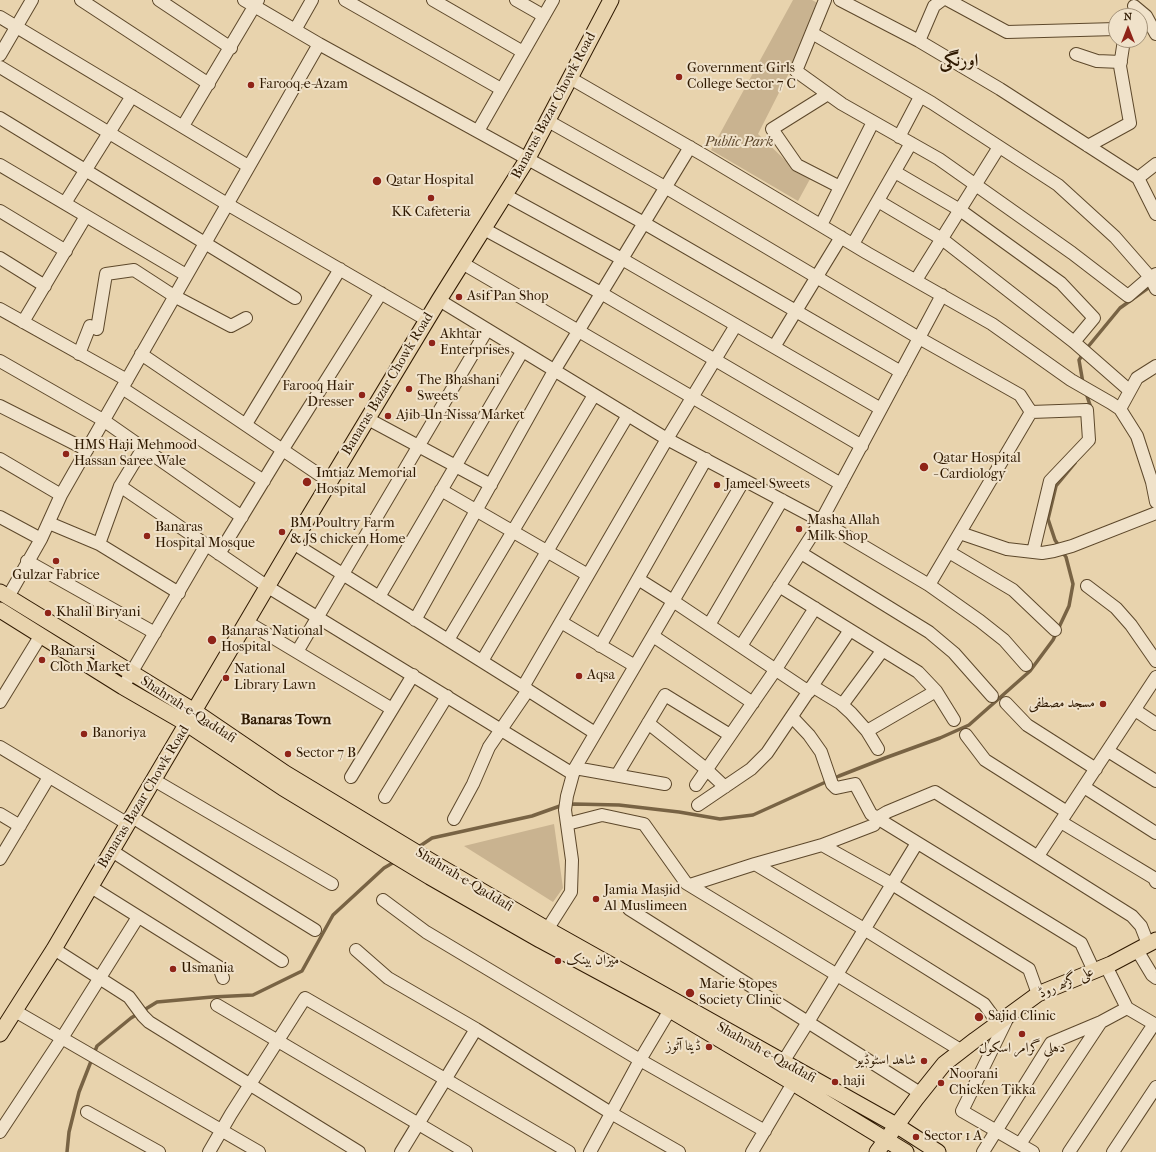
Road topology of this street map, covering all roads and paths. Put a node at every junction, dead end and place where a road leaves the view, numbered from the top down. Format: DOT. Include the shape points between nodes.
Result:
graph roads {
  1 [pos="32,0"];
  2 [pos="81,0"];
  3 [pos="159,0"];
  4 [pos="312,0"];
  5 [pos="345,0"];
  6 [pos="433,0"];
  7 [pos="516,0"];
  8 [pos="553,0"];
  9 [pos="825,0"];
  10 [pos="840,0"];
  11 [pos="942,0"];
  12 [pos="948,0"];
  13 [pos="252,2"];
  14 [pos="607,2"];
  15 [pos="1133,7"];
  16 [pos="544,16"];
  17 [pos="0,17"];
  18 [pos="17,27"];
  19 [pos="1108,28"];
  20 [pos="295,30"];
  21 [pos="812,33"];
  22 [pos="1156,34"];
  23 [pos="919,41"];
  24 [pos="319,44"];
  25 [pos="230,48"];
  26 [pos="1123,48"];
  27 [pos="523,52"];
  28 [pos="1076,54"];
  29 [pos="0,56"];
  30 [pos="1121,62"];
  31 [pos="0,68"];
  32 [pos="570,78"];
  33 [pos="208,84"];
  34 [pos="501,89"];
  35 [pos="828,94"];
  36 [pos="132,96"];
  37 [pos="920,96"];
  38 [pos="0,118"];
  39 [pos="548,121"];
  40 [pos="873,122"];
  41 [pos="183,126"];
  42 [pos="478,131"];
  43 [pos="109,133"];
  44 [pos="899,137"];
  45 [pos="911,144"];
  46 [pos="1088,146"];
  47 [pos="690,147"];
  48 [pos="999,147"];
  49 [pos="528,158"];
  50 [pos="1156,164"];
  51 [pos="0,165"];
  52 [pos="248,166"];
  53 [pos="86,170"];
  54 [pos="895,172"];
  55 [pos="1138,178"];
  56 [pos="975,185"];
  57 [pos="665,187"];
  58 [pos="840,187"];
  59 [pos="505,195"];
  60 [pos="878,201"];
  61 [pos="65,203"];
  62 [pos="227,204"];
  63 [pos="960,210"];
  64 [pos="0,211"];
  65 [pos="1156,214"];
  66 [pos="86,216"];
  67 [pos="644,223"];
  68 [pos="821,225"];
  69 [pos="484,229"];
  70 [pos="841,237"];
  71 [pos="942,238"];
  72 [pos="204,243"];
  73 [pos="853,244"];
  74 [pos="66,250"];
  75 [pos="0,258"];
  76 [pos="622,259"];
  77 [pos="462,263"];
  78 [pos="340,269"];
  79 [pos="186,275"];
  80 [pos="816,277"];
  81 [pos="916,280"];
  82 [pos="1153,281"];
  83 [pos="45,286"];
  84 [pos="381,293"];
  85 [pos="601,293"];
  86 [pos="942,295"];
  87 [pos="174,296"];
  88 [pos="295,298"];
  89 [pos="439,300"];
  90 [pos="0,309"];
  91 [pos="796,311"];
  92 [pos="246,318"];
  93 [pos="427,320"];
  94 [pos="23,322"];
  95 [pos="736,325"];
  96 [pos="487,330"];
  97 [pos="578,331"];
  98 [pos="919,338"];
  99 [pos="1076,344"];
  100 [pos="774,347"];
  101 [pos="522,352"];
  102 [pos="79,354"];
  103 [pos="142,354"];
  104 [pos="715,360"];
  105 [pos="0,361"];
  106 [pos="1156,366"];
  107 [pos="554,371"];
  108 [pos="901,372"];
  109 [pos="124,384"];
  110 [pos="1130,391"];
  111 [pos="594,395"];
  112 [pos="692,398"];
  113 [pos="0,406"];
  114 [pos="881,409"];
  115 [pos="1120,409"];
  116 [pos="1031,412"];
  117 [pos="628,415"];
  118 [pos="368,419"];
  119 [pos="104,420"];
  120 [pos="246,424"];
  121 [pos="667,438"];
  122 [pos="862,446"];
  123 [pos="419,447"];
  124 [pos="143,448"];
  125 [pos="283,449"];
  126 [pos="87,450"];
  127 [pos="0,459"];
  128 [pos="706,459"];
  129 [pos="455,466"];
  130 [pos="744,480"];
  131 [pos="264,481"];
  132 [pos="330,482"];
  133 [pos="841,484"];
  134 [pos="491,485"];
  135 [pos="120,486"];
  136 [pos="441,490"];
  137 [pos="61,495"];
  138 [pos="782,500"];
  139 [pos="1156,502"];
  140 [pos="476,510"];
  141 [pos="1156,513"];
  142 [pos="0,517"];
  143 [pos="242,517"];
  144 [pos="821,521"];
  145 [pos="49,522"];
  146 [pos="512,531"];
  147 [pos="960,533"];
  148 [pos="41,539"];
  149 [pos="294,543"];
  150 [pos="98,544"];
  151 [pos="206,545"];
  152 [pos="548,551"];
  153 [pos="949,552"];
  154 [pos="1033,552"];
  155 [pos="801,553"];
  156 [pos="220,554"];
  157 [pos="27,561"];
  158 [pos="344,575"];
  159 [pos="588,575"];
  160 [pos="638,579"];
  161 [pos="929,585"];
  162 [pos="268,586"];
  163 [pos="779,586"];
  164 [pos="1086,586"];
  165 [pos="179,592"];
  166 [pos="4,594"];
  167 [pos="379,597"];
  168 [pos="673,601"];
  169 [pos="815,608"];
  170 [pos="0,610"];
  171 [pos="318,617"];
  172 [pos="415,620"];
  173 [pos="247,622"];
  174 [pos="561,622"];
  175 [pos="709,625"];
  176 [pos="850,630"];
  177 [pos="1055,630"];
  178 [pos="155,633"];
  179 [pos="41,635"];
  180 [pos="653,636"];
  181 [pos="448,640"];
  182 [pos="600,646"];
  183 [pos="741,646"];
  184 [pos="882,650"];
  185 [pos="297,652"];
  186 [pos="482,661"];
  187 [pos="1156,661"];
  188 [pos="1026,665"];
  189 [pos="635,666"];
  190 [pos="776,669"];
  191 [pos="131,673"];
  192 [pos="413,675"];
  193 [pos="1156,677"];
  194 [pos="123,687"];
  195 [pos="4,688"];
  196 [pos="526,688"];
  197 [pos="810,689"];
  198 [pos="936,692"];
  199 [pos="447,696"];
  200 [pos="992,696"];
  201 [pos="0,702"];
  202 [pos="753,703"];
  203 [pos="1006,703"];
  204 [pos="842,705"];
  205 [pos="392,709"];
  206 [pos="1135,710"];
  207 [pos="792,717"];
  208 [pos="191,718"];
  209 [pos="954,720"];
  210 [pos="648,723"];
  211 [pos="1156,724"];
  212 [pos="500,729"];
  213 [pos="867,731"];
  214 [pos="595,733"];
  215 [pos="730,735"];
  216 [pos="966,735"];
  217 [pos="0,747"];
  218 [pos="878,749"];
  219 [pos="1108,751"];
  220 [pos="706,770"];
  221 [pos="1096,770"];
  222 [pos="574,771"];
  223 [pos="617,775"];
  224 [pos="49,777"];
  225 [pos="351,777"];
  226 [pos="154,780"];
  227 [pos="1156,781"];
  228 [pos="665,784"];
  229 [pos="696,785"];
  230 [pos="1084,786"];
  231 [pos="725,787"];
  232 [pos="385,797"];
  233 [pos="698,805"];
  234 [pos="0,814"];
  235 [pos="1064,817"];
  236 [pos="877,818"];
  237 [pos="454,819"];
  238 [pos="130,821"];
  239 [pos="567,824"];
  240 [pos="20,826"];
  241 [pos="1156,833"];
  242 [pos="917,843"];
  243 [pos="822,844"];
  244 [pos="112,851"];
  245 [pos="1038,856"];
  246 [pos="0,859"];
  247 [pos="755,864"];
  248 [pos="435,871"];
  249 [pos="1155,879"];
  250 [pos="332,884"];
  251 [pos="892,884"];
  252 [pos="690,885"];
  253 [pos="91,887"];
  254 [pos="383,900"];
  255 [pos="629,909"];
  256 [pos="138,917"];
  257 [pos="315,930"];
  258 [pos="864,930"];
  259 [pos="544,935"];
  260 [pos="1147,945"];
  261 [pos="54,949"];
  262 [pos="356,950"];
  263 [pos="282,962"];
  264 [pos="1100,969"];
  265 [pos="837,975"];
  266 [pos="100,978"];
  267 [pos="223,978"];
  268 [pos="1156,978"];
  269 [pos="1038,994"];
  270 [pos="217,1005"];
  271 [pos="673,1006"];
  272 [pos="1128,1008"];
  273 [pos="15,1011"];
  274 [pos="1004,1019"];
  275 [pos="808,1022"];
  276 [pos="1101,1022"];
  277 [pos="1155,1024"];
  278 [pos="476,1029"];
  279 [pos="0,1034"];
  280 [pos="62,1038"];
  281 [pos="278,1041"];
  282 [pos="962,1051"];
  283 [pos="640,1060"];
  284 [pos="783,1062"];
  285 [pos="446,1079"];
  286 [pos="250,1083"];
  287 [pos="793,1083"];
  288 [pos="1156,1087"];
  289 [pos="920,1093"];
  290 [pos="87,1112"];
  291 [pos="611,1113"];
  292 [pos="418,1124"];
  293 [pos="896,1125"];
  294 [pos="222,1130"];
  295 [pos="996,1130"];
  296 [pos="765,1131"];
  297 [pos="0,1132"];
  298 [pos="1020,1144"];
  299 [pos="881,1146"];
  300 [pos="159,1152"];
  301 [pos="209,1152"];
  302 [pos="259,1152"];
  303 [pos="359,1152"];
  304 [pos="401,1152"];
  305 [pos="466,1152"];
  306 [pos="569,1152"];
  307 [pos="590,1152"];
  308 [pos="679,1152"];
  309 [pos="752,1152"];
  310 [pos="906,1152"];
  311 [pos="938,1152"];
  312 [pos="982,1152"];
  313 [pos="1033,1152"];
  314 [pos="1068,1152"];
  315 [pos="1113,1152"];
  1 -- 18 [label="street"];
  2 -- 33 [label="street"];
  3 -- 25 [label="street"];
  4 -- 20 [label="street"];
  5 -- 34 [label="street"];
  6 -- 27 [label="street"];
  7 -- 16 [label="street"];
  8 -- 16 [label="street"];
  9 -- 21 [label="street"];
  10 -- 23 [label="street"];
  11 -- 23 [label="street" via="934,6"];
  12 -- 19 [label="street" via="1007,32"];
  13 -- 20 [label="street"];
  13 -- 25 [label="street"];
  14 -- 32 [label="main road, Banaras Bazar Chowk Road"];
  15 -- 22 [label="street" via="1146,16"];
  16 -- 27 [label="street"];
  17 -- 18 [label="street"];
  18 -- 29 [label="street"];
  18 -- 36 [label="street"];
  20 -- 24 [label="street"];
  21 -- 35 [label="street" via="796,72"];
  21 -- 37 [label="street"];
  23 -- 46 [label="street"];
  24 -- 42 [label="street"];
  24 -- 52 [label="street"];
  25 -- 33 [label="street"];
  26 -- 30 [label="street"];
  27 -- 34 [label="street"];
  28 -- 30 [label="street" via="1097,61"];
  30 -- 46 [label="street" via="1130,123"];
  31 -- 43 [label="street"];
  32 -- 39 [label="main road, Banaras Bazar Chowk Road"];
  32 -- 47 [label="street"];
  33 -- 41 [label="street"];
  34 -- 42 [label="street"];
  35 -- 40 [label="street"];
  35 -- 58 [label="street" via="772,129 797,165"];
  36 -- 41 [label="street"];
  36 -- 43 [label="street"];
  37 -- 44 [label="street"];
  37 -- 48 [label="street"];
  38 -- 53 [label="street"];
  39 -- 49 [label="main road, Banaras Bazar Chowk Road"];
  39 -- 57 [label="street"];
  40 -- 44 [label="street"];
  40 -- 58 [label="street"];
  41 -- 52 [label="street"];
  42 -- 49 [label="street"];
  43 -- 53 [label="street"];
  43 -- 62 [label="street"];
  44 -- 45 [label="street"];
  45 -- 54 [label="street"];
  45 -- 56 [label="street" via="939,159"];
  46 -- 55 [label="street"];
  47 -- 57 [label="street"];
  47 -- 68 [label="street"];
  48 -- 56 [label="street"];
  48 -- 82 [label="street" via="1058,185 1115,237"];
  49 -- 59 [label="main road, Banaras Bazar Chowk Road"];
  49 -- 67 [label="street"];
  50 -- 55 [label="street"];
  51 -- 61 [label="street"];
  52 -- 62 [label="street"];
  53 -- 61 [label="street"];
  53 -- 72 [label="street"];
  54 -- 60 [label="street"];
  54 -- 63 [label="street"];
  55 -- 65 [label="street"];
  56 -- 63 [label="street"];
  56 -- 82 [label="street" via="1128,296"];
  57 -- 67 [label="street"];
  57 -- 80 [label="street"];
  58 -- 68 [label="street"];
  59 -- 69 [label="main road, Banaras Bazar Chowk Road"];
  59 -- 76 [label="street"];
  60 -- 71 [label="street"];
  60 -- 73 [label="street"];
  61 -- 66 [label="street"];
  62 -- 72 [label="street"];
  62 -- 78 [label="street"];
  63 -- 71 [label="street"];
  63 -- 99 [label="street" via="1061,283 1094,318"];
  64 -- 74 [label="street"];
  66 -- 74 [label="street"];
  66 -- 79 [label="street"];
  67 -- 76 [label="street"];
  67 -- 91 [label="street"];
  68 -- 70 [label="street"];
  69 -- 77 [label="main road, Banaras Bazar Chowk Road"];
  69 -- 85 [label="street"];
  70 -- 73 [label="street"];
  70 -- 80 [label="street"];
  71 -- 81 [label="street"];
  71 -- 99 [label="street"];
  72 -- 79 [label="street"];
  72 -- 88 [label="street"];
  73 -- 81 [label="street"];
  74 -- 83 [label="street"];
  75 -- 83 [label="street"];
  76 -- 85 [label="street"];
  76 -- 95 [label="street"];
  77 -- 89 [label="main road, Banaras Bazar Chowk Road"];
  77 -- 97 [label="street"];
  78 -- 84 [label="street"];
  78 -- 120 [label="street"];
  79 -- 87 [label="street"];
  80 -- 91 [label="street"];
  80 -- 98 [label="street"];
  81 -- 86 [label="street"];
  83 -- 94 [label="street"];
  84 -- 93 [label="street"];
  84 -- 125 [label="street"];
  85 -- 97 [label="street"];
  85 -- 104 [label="street"];
  86 -- 98 [label="street"];
  86 -- 115 [label="street" via="992,324 1071,380"];
  87 -- 92 [label="street" via="230,326"];
  87 -- 102 [label="street" via="134,270 106,274 97,328 90,326"];
  87 -- 103 [label="street"];
  89 -- 93 [label="main road, Banaras Bazar Chowk Road"];
  89 -- 96 [label="street"];
  90 -- 94 [label="street"];
  91 -- 100 [label="street"];
  91 -- 108 [label="street"];
  93 -- 118 [label="main road, Banaras Bazar Chowk Road"];
  94 -- 102 [label="street"];
  95 -- 100 [label="street"];
  95 -- 104 [label="street"];
  96 -- 101 [label="street"];
  96 -- 123 [label="street"];
  97 -- 107 [label="street"];
  97 -- 112 [label="street"];
  98 -- 108 [label="street"];
  98 -- 116 [label="street" via="1020,395"];
  99 -- 110 [label="street"];
  100 -- 114 [label="street"];
  101 -- 107 [label="street"];
  101 -- 129 [label="street"];
  102 -- 109 [label="street"];
  103 -- 109 [label="street"];
  103 -- 120 [label="street"];
  104 -- 112 [label="street"];
  104 -- 122 [label="street"];
  105 -- 119 [label="street"];
  106 -- 110 [label="street" via="1137,378"];
  107 -- 111 [label="street"];
  107 -- 134 [label="street"];
  108 -- 114 [label="street"];
  109 -- 119 [label="street"];
  109 -- 131 [label="street"];
  110 -- 115 [label="street"];
  111 -- 117 [label="street"];
  111 -- 146 [label="street"];
  112 -- 121 [label="street"];
  112 -- 133 [label="street"];
  113 -- 126 [label="street"];
  114 -- 122 [label="street"];
  115 -- 139 [label="street" via="1137,436"];
  116 -- 147 [label="street"];
  116 -- 154 [label="street" via="1087,410 1089,440 1050,481"];
  117 -- 121 [label="street"];
  117 -- 152 [label="street"];
  118 -- 123 [label="street"];
  118 -- 132 [label="main road, Banaras Bazar Chowk Road"];
  119 -- 124 [label="street"];
  119 -- 126 [label="street"];
  120 -- 125 [label="street"];
  121 -- 128 [label="street"];
  121 -- 159 [label="street"];
  122 -- 133 [label="street"];
  123 -- 129 [label="street"];
  123 -- 158 [label="street"];
  124 -- 135 [label="street"];
  124 -- 143 [label="street"];
  125 -- 131 [label="street"];
  125 -- 132 [label="street"];
  126 -- 137 [label="street"];
  127 -- 137 [label="street"];
  128 -- 130 [label="street"];
  128 -- 160 [label="street"];
  129 -- 134 [label="street"];
  129 -- 136 [label="street"];
  130 -- 138 [label="street"];
  130 -- 168 [label="street"];
  131 -- 143 [label="street"];
  132 -- 149 [label="main road, Banaras Bazar Chowk Road"];
  133 -- 144 [label="street"];
  134 -- 140 [label="street"];
  135 -- 150 [label="street"];
  135 -- 151 [label="street"];
  136 -- 140 [label="street"];
  136 -- 167 [label="street"];
  137 -- 145 [label="street"];
  138 -- 144 [label="street"];
  138 -- 175 [label="street"];
  140 -- 146 [label="street"];
  140 -- 172 [label="street"];
  141 -- 154 [label="street" via="1072,546 1042,553"];
  142 -- 148 [label="street"];
  143 -- 156 [label="street"];
  144 -- 155 [label="street"];
  144 -- 161 [label="street"];
  145 -- 148 [label="street"];
  145 -- 150 [label="street"];
  146 -- 152 [label="street"];
  146 -- 181 [label="street"];
  147 -- 153 [label="street"];
  147 -- 154 [label="street" via="1007,549"];
  148 -- 157 [label="street"];
  149 -- 158 [label="street"];
  149 -- 162 [label="main road, Banaras Bazar Chowk Road"];
  150 -- 165 [label="street"];
  151 -- 156 [label="street"];
  151 -- 165 [label="street"];
  152 -- 159 [label="street"];
  152 -- 186 [label="street"];
  153 -- 161 [label="street"];
  153 -- 177 [label="street" via="1013,590"];
  155 -- 163 [label="street"];
  155 -- 200 [label="street" via="929,632 954,653"];
  156 -- 162 [label="street"];
  157 -- 166 [label="street"];
  157 -- 178 [label="street"];
  158 -- 167 [label="street"];
  158 -- 171 [label="street"];
  159 -- 174 [label="street"];
  160 -- 168 [label="street"];
  160 -- 182 [label="street"];
  161 -- 188 [label="street" via="1004,640"];
  162 -- 171 [label="street"];
  162 -- 173 [label="main road, Banaras Bazar Chowk Road"];
  163 -- 169 [label="street"];
  163 -- 183 [label="street"];
  164 -- 187 [label="street" via="1116,608 1131,624"];
  165 -- 178 [label="street"];
  166 -- 191 [label="main road, Shahrah-e-Qaddafi"];
  167 -- 172 [label="street"];
  168 -- 175 [label="street"];
  168 -- 180 [label="street"];
  169 -- 176 [label="street"];
  169 -- 190 [label="street"];
  170 -- 179 [label="main road, Shahrah-e-Qaddafi"];
  171 -- 185 [label="street"];
  171 -- 192 [label="street"];
  172 -- 181 [label="street"];
  173 -- 185 [label="street"];
  173 -- 208 [label="main road, Banaras Bazar Chowk Road"];
  174 -- 182 [label="street"];
  174 -- 196 [label="street"];
  175 -- 183 [label="street"];
  176 -- 184 [label="street"];
  176 -- 197 [label="street"];
  178 -- 191 [label="street"];
  179 -- 194 [label="main road, Shahrah-e-Qaddafi"];
  179 -- 195 [label="street"];
  180 -- 189 [label="street"];
  180 -- 202 [label="street"];
  181 -- 186 [label="street"];
  182 -- 189 [label="street"];
  183 -- 190 [label="street"];
  184 -- 198 [label="street" via="918,672"];
  184 -- 204 [label="street"];
  185 -- 205 [label="street"];
  186 -- 196 [label="street"];
  189 -- 214 [label="street"];
  190 -- 197 [label="street"];
  190 -- 202 [label="street"];
  191 -- 194 [label="street"];
  191 -- 208 [label="main road, Shahrah-e-Qaddafi"];
  192 -- 199 [label="street"];
  192 -- 205 [label="street"];
  193 -- 206 [label="street"];
  194 -- 208 [label="main road, Shahrah-e-Qaddafi"];
  195 -- 201 [label="street"];
  196 -- 212 [label="street"];
  196 -- 214 [label="street"];
  197 -- 204 [label="street"];
  197 -- 207 [label="street"];
  198 -- 209 [label="street"];
  198 -- 213 [label="street"];
  199 -- 212 [label="street"];
  199 -- 232 [label="street"];
  202 -- 215 [label="street"];
  203 -- 221 [label="street" via="1027,725"];
  204 -- 213 [label="street"];
  205 -- 225 [label="street"];
  206 -- 211 [label="street"];
  206 -- 219 [label="street"];
  207 -- 231 [label="street" via="767,753 752,769"];
  207 -- 236 [label="street" via="810,735 821,752 836,788 854,784 871,814"];
  208 -- 226 [label="main road, Banaras Bazar Chowk Road"];
  208 -- 248 [label="main road, Shahrah-e-Qaddafi" via="285,773"];
  208 -- 248 [label="main road, Shahrah-e-Qaddafi" via="283,788"];
  210 -- 215 [label="street" via="665,695"];
  210 -- 220 [label="street"];
  210 -- 223 [label="street"];
  212 -- 222 [label="street"];
  212 -- 237 [label="street"];
  213 -- 218 [label="street"];
  214 -- 222 [label="street"];
  215 -- 220 [label="street"];
  216 -- 235 [label="street" via="985,760"];
  217 -- 224 [label="street"];
  219 -- 221 [label="street"];
  219 -- 227 [label="street"];
  220 -- 229 [label="street"];
  220 -- 231 [label="street"];
  221 -- 230 [label="street"];
  222 -- 223 [label="street"];
  222 -- 239 [label="street" via="565,810"];
  223 -- 228 [label="street"];
  224 -- 238 [label="street"];
  224 -- 240 [label="street"];
  226 -- 238 [label="main road, Banaras Bazar Chowk Road"];
  226 -- 250 [label="street"];
  230 -- 235 [label="street"];
  230 -- 241 [label="street"];
  231 -- 233 [label="street"];
  234 -- 240 [label="street"];
  235 -- 245 [label="street"];
  235 -- 249 [label="street"];
  236 -- 242 [label="street"];
  236 -- 243 [label="street" via="874,825"];
  236 -- 245 [label="street" via="935,792"];
  238 -- 244 [label="main road, Banaras Bazar Chowk Road"];
  238 -- 257 [label="street"];
  239 -- 252 [label="street" via="602,815 644,824"];
  239 -- 259 [label="street" via="572,860 570,892"];
  240 -- 246 [label="street"];
  242 -- 251 [label="street"];
  242 -- 264 [label="street" via="1081,943"];
  243 -- 247 [label="street"];
  243 -- 251 [label="street"];
  244 -- 253 [label="main road, Banaras Bazar Chowk Road"];
  244 -- 263 [label="street"];
  245 -- 260 [label="street" via="1132,916 1141,926"];
  247 -- 252 [label="street"];
  247 -- 258 [label="street"];
  248 -- 259 [label="main road, Shahrah-e-Qaddafi"];
  251 -- 258 [label="street"];
  251 -- 269 [label="street" via="1029,969"];
  252 -- 265 [label="street"];
  253 -- 256 [label="street"];
  253 -- 261 [label="main road, Banaras Bazar Chowk Road"];
  254 -- 283 [label="street" via="426,932"];
  255 -- 275 [label="street"];
  256 -- 266 [label="street"];
  256 -- 267 [label="street" via="219,967"];
  258 -- 265 [label="street"];
  258 -- 274 [label="street"];
  259 -- 271 [label="main road, Shahrah-e-Qaddafi"];
  260 -- 264 [label="main road, علی گڑھ روڈ"];
  260 -- 268 [label="street" via="1152,976"];
  261 -- 266 [label="street"];
  261 -- 273 [label="main road, Banaras Bazar Chowk Road"];
  262 -- 278 [label="street" via="388,978"];
  264 -- 269 [label="main road, علی گڑھ روڈ"];
  264 -- 272 [label="street"];
  265 -- 275 [label="street"];
  265 -- 282 [label="street"];
  266 -- 280 [label="street"];
  266 -- 286 [label="street" via="129,997 149,1022"];
  269 -- 274 [label="main road, علی گڑھ روڈ"];
  270 -- 281 [label="street"];
  271 -- 283 [label="street"];
  271 -- 284 [label="main road, Shahrah-e-Qaddafi"];
  271 -- 287 [label="main road, Shahrah-e-Qaddafi"];
  272 -- 276 [label="street"];
  272 -- 277 [label="street"];
  273 -- 279 [label="main road, Banaras Bazar Chowk Road"];
  273 -- 280 [label="street"];
  274 -- 282 [label="main road, علی گڑھ روڈ"];
  274 -- 295 [label="street" via="962,1110 962,1113"];
  275 -- 284 [label="street"];
  275 -- 289 [label="street"];
  276 -- 295 [label="street" via="1050,1043"];
  276 -- 298 [label="street"];
  277 -- 314 [label="street"];
  278 -- 285 [label="street"];
  278 -- 291 [label="street"];
  280 -- 294 [label="street"];
  280 -- 297 [label="street"];
  281 -- 285 [label="street" via="305,998"];
  281 -- 286 [label="street"];
  281 -- 292 [label="street"];
  282 -- 289 [label="main road, علی گڑھ روڈ" via="944,1064"];
  283 -- 291 [label="street"];
  283 -- 296 [label="street"];
  284 -- 293 [label="main road, Shahrah-e-Qaddafi"];
  285 -- 292 [label="street"];
  285 -- 306 [label="street"];
  286 -- 294 [label="street"];
  286 -- 303 [label="street"];
  287 -- 296 [label="street"];
  287 -- 299 [label="main road, Shahrah-e-Qaddafi"];
  288 -- 315 [label="street"];
  289 -- 293 [label="main road, علی گڑھ روڈ"];
  290 -- 300 [label="street"];
  291 -- 307 [label="street"];
  291 -- 308 [label="street"];
  292 -- 304 [label="street"];
  292 -- 305 [label="street"];
  293 -- 299 [label="main road, علی گڑھ روڈ"];
  293 -- 311 [label="main road, Shahrah-e-Qaddafi"];
  294 -- 301 [label="street"];
  294 -- 302 [label="street"];
  295 -- 298 [label="street"];
  295 -- 312 [label="street"];
  296 -- 309 [label="street"];
  298 -- 313 [label="street"];
  299 -- 310 [label="main road, Shahrah-e-Qaddafi"];
}
